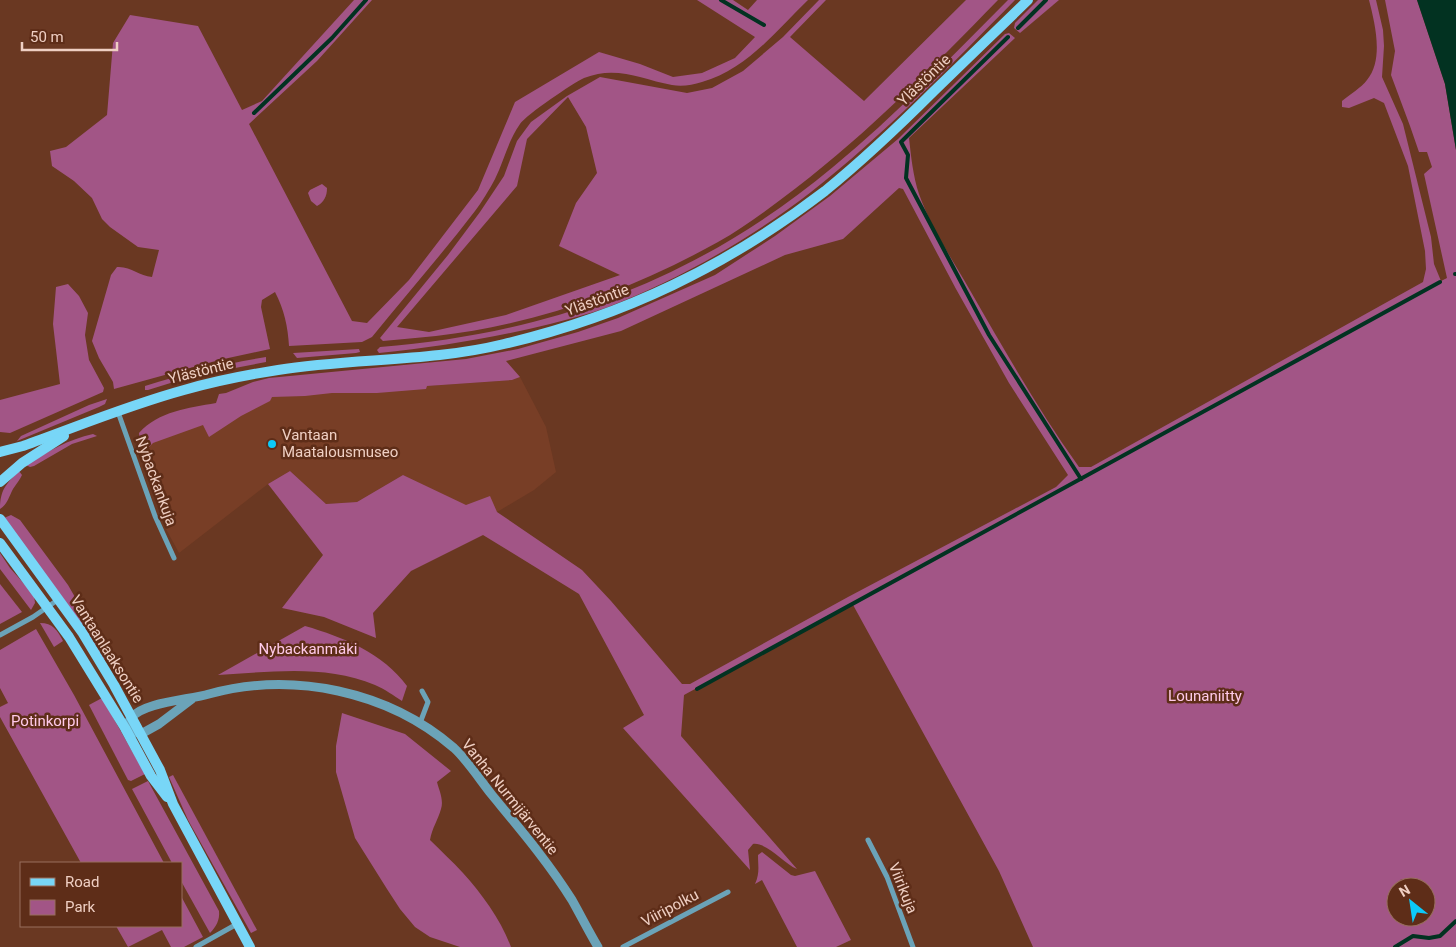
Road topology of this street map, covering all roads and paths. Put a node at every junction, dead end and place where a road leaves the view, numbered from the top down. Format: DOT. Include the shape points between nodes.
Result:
graph roads {
  1 [pos="1028,0"];
  2 [pos="118,412"];
  3 [pos="81,425"];
  4 [pos="0,452"];
  5 [pos="0,482"];
  6 [pos="0,519"];
  7 [pos="0,543"];
  8 [pos="174,558"];
  9 [pos="59,599"];
  10 [pos="48,607"];
  11 [pos="0,635"];
  12 [pos="422,691"];
  13 [pos="192,699"];
  14 [pos="132,717"];
  15 [pos="420,723"];
  16 [pos="125,728"];
  17 [pos="141,734"];
  18 [pos="173,804"];
  19 [pos="868,840"];
  20 [pos="728,892"];
  21 [pos="237,924"];
  22 [pos="196,947"];
  23 [pos="250,947"];
  24 [pos="598,947"];
  25 [pos="623,947"];
  26 [pos="913,947"];
  1 -- 2 [label="main road, Ylästöntie" via="890,134 826,189 718,263 667,289 580,323 502,345 417,357 282,369 230,378"];
  2 -- 3 [label="main road, Ylästöntie"];
  2 -- 8 [label="street, Nybackankuja" via="154,516"];
  3 -- 4 [label="main road, Ylästöntie"];
  3 -- 5 [label="main road, Ylästöntie" via="22,463"];
  6 -- 9 [label="main road, Vantaanlaaksontie"];
  7 -- 10 [label="main road, Vantaanlaaksontie"];
  9 -- 10 [label="street"];
  9 -- 14 [label="main road, Vantaanlaaksontie"];
  10 -- 11 [label="street"];
  10 -- 16 [label="main road, Vantaanlaaksontie"];
  12 -- 15 [label="street" via="428,702"];
  13 -- 14 [label="street, Vanha Nurmijärventie" via="166,702"];
  13 -- 15 [label="street, Vanha Nurmijärventie" via="219,691 274,684 336,689 386,705"];
  13 -- 17 [label="street, Vanha Nurmijärventie"];
  14 -- 16 [label="street"];
  14 -- 17 [label="main road, Vantaanlaaksontie"];
  15 -- 24 [label="street, Vanha Nurmijärventie" via="455,749 536,850 572,900"];
  16 -- 17 [label="street"];
  16 -- 18 [label="main road, Vantaanlaaksontie" via="151,776"];
  17 -- 18 [label="main road, Vantaanlaaksontie"];
  18 -- 21 [label="main road, Vantaanlaaksontie"];
  19 -- 26 [label="street, Viirikuja" via="887,877"];
  20 -- 25 [label="street, Viiripolku"];
  21 -- 22 [label="street"];
  21 -- 23 [label="main road, Vantaanlaaksontie"];
}
